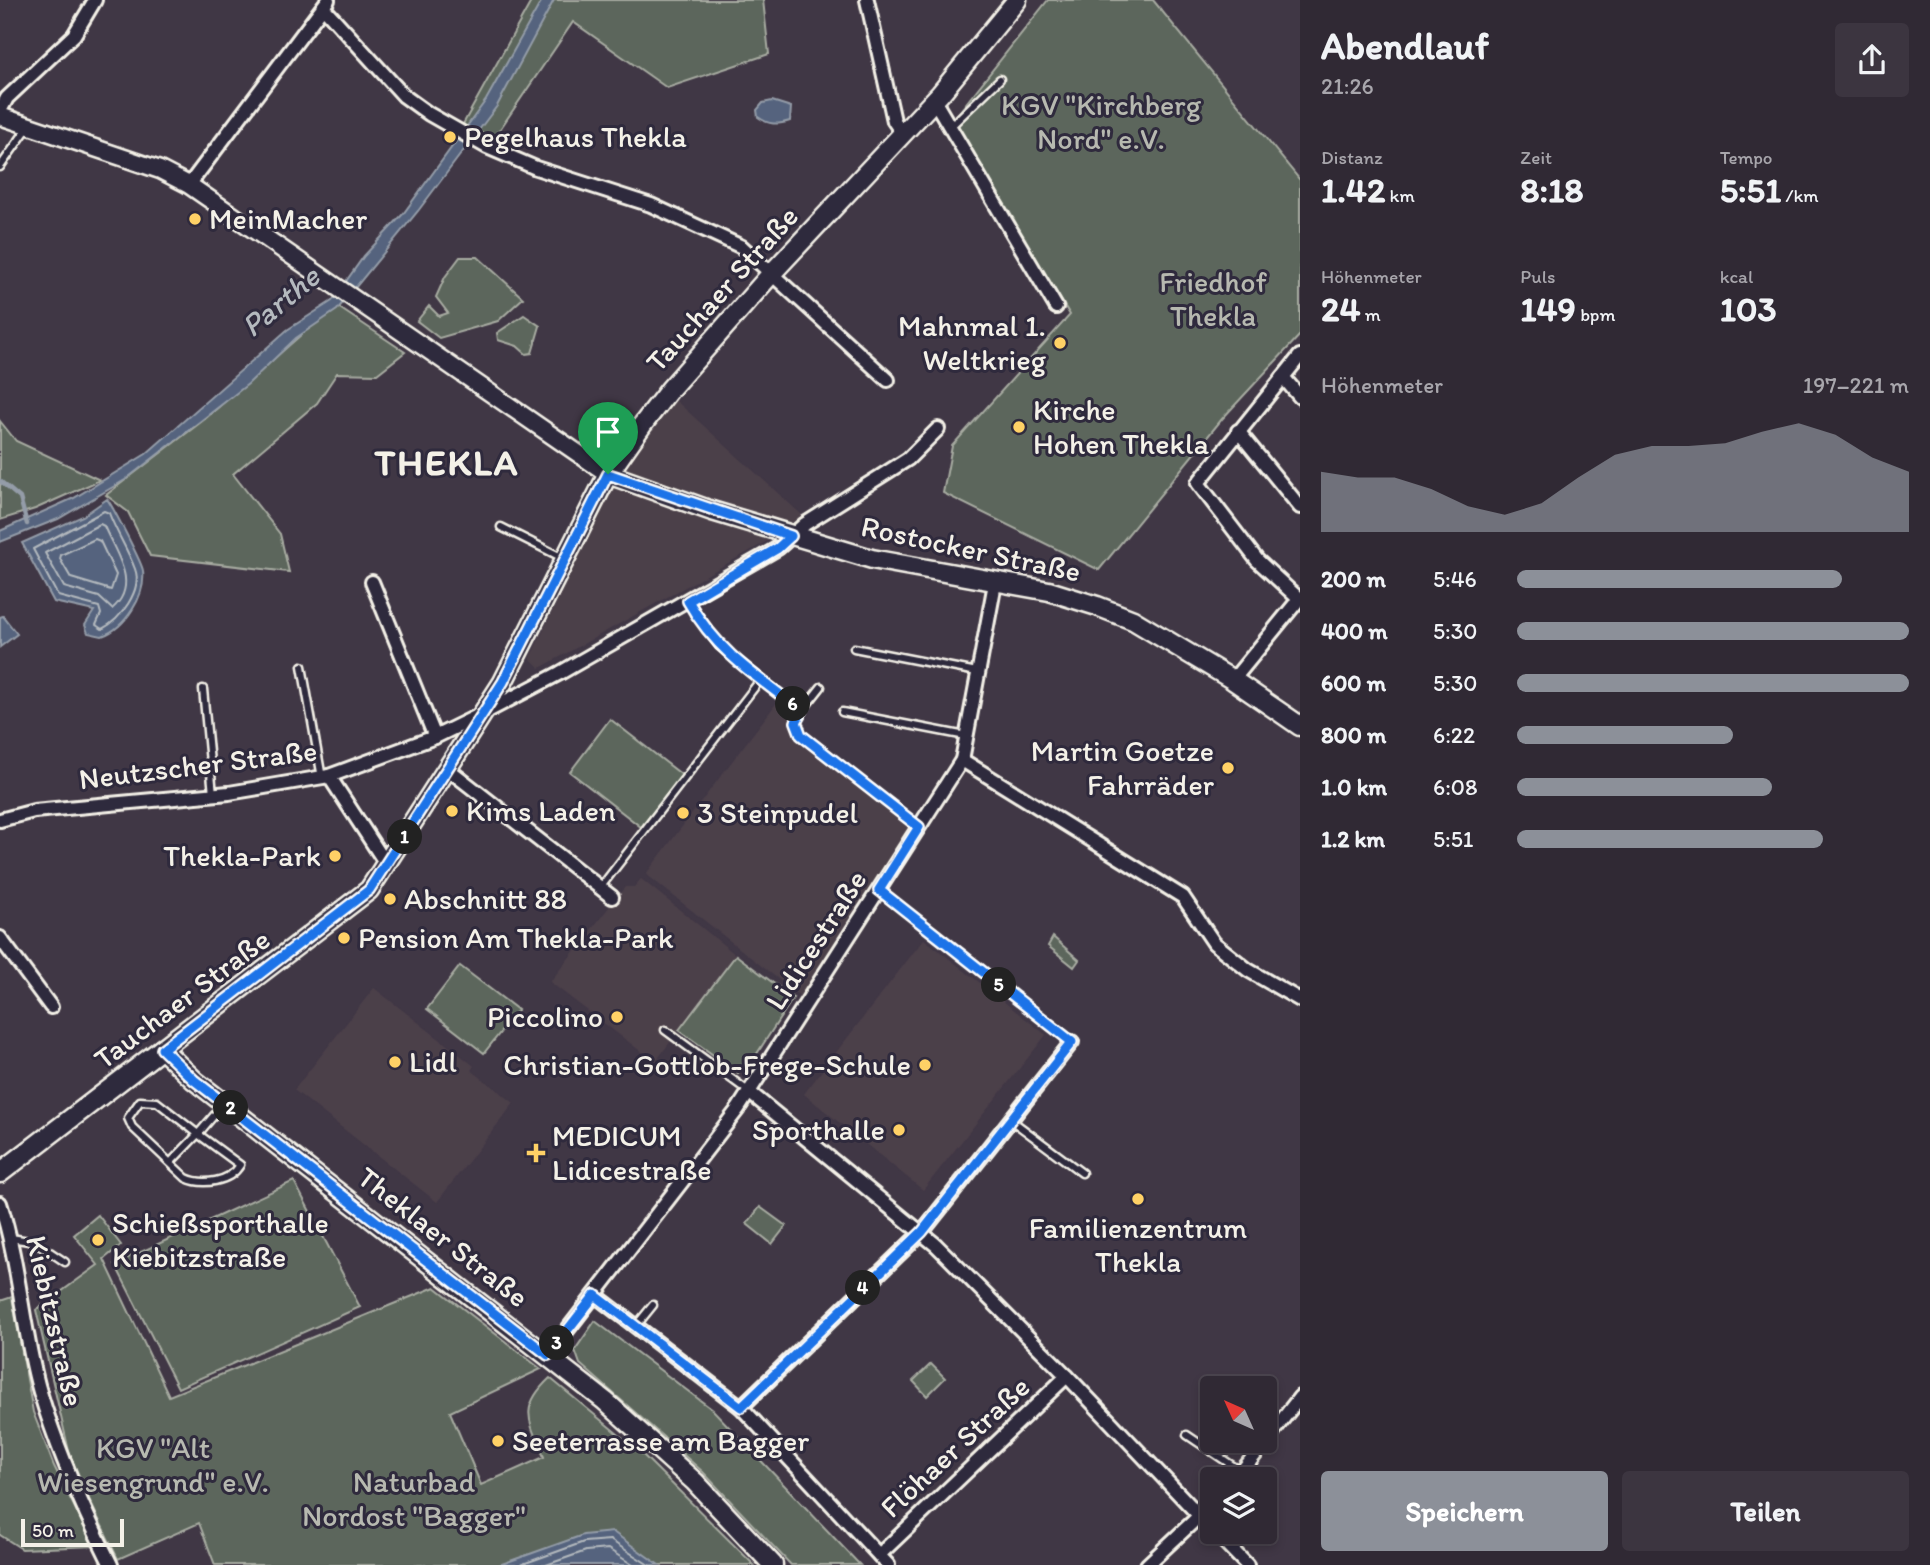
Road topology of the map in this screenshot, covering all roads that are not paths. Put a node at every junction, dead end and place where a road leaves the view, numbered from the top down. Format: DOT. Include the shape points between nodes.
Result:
graph roads {
  1 [pos="95,0"];
  2 [pos="867,0"];
  3 [pos="1017,0"];
  4 [pos="324,3"];
  5 [pos="1000,79"];
  6 [pos="934,100"];
  7 [pos="0,113"];
  8 [pos="29,126"];
  9 [pos="950,127"];
  10 [pos="903,134"];
  11 [pos="0,167"];
  12 [pos="190,185"];
  13 [pos="772,274"];
  14 [pos="1056,307"];
  15 [pos="1300,356"];
  16 [pos="1283,377"];
  17 [pos="888,380"];
  18 [pos="1300,397"];
  19 [pos="938,429"];
  20 [pos="1238,431"];
  21 [pos="608,474"];
  22 [pos="1300,508"];
  23 [pos="501,527"];
  24 [pos="791,536"];
  25 [pos="567,560"];
  26 [pos="372,582"];
  27 [pos="995,583"];
  28 [pos="1300,598"];
  29 [pos="688,601"];
  30 [pos="854,649"];
  31 [pos="302,666"];
  32 [pos="977,672"];
  33 [pos="761,680"];
  34 [pos="1233,680"];
  35 [pos="821,687"];
  36 [pos="203,689"];
  37 [pos="802,711"];
  38 [pos="842,712"];
  39 [pos="484,713"];
  40 [pos="1300,726"];
  41 [pos="966,736"];
  42 [pos="435,737"];
  43 [pos="962,760"];
  44 [pos="448,769"];
  45 [pos="326,777"];
  46 [pos="213,794"];
  47 [pos="0,820"];
  48 [pos="919,827"];
  49 [pos="390,862"];
  50 [pos="600,888"];
  51 [pos="879,890"];
  52 [pos="612,897"];
  53 [pos="0,938"];
  54 [pos="1300,1000"];
  55 [pos="51,1007"];
  56 [pos="665,1030"];
  57 [pos="1072,1042"];
  58 [pos="162,1049"];
  59 [pos="749,1092"];
  60 [pos="225,1103"];
  61 [pos="1011,1119"];
  62 [pos="198,1133"];
  63 [pos="170,1163"];
  64 [pos="0,1173"];
  65 [pos="1082,1173"];
  66 [pos="0,1203"];
  67 [pos="922,1232"];
  68 [pos="10,1238"];
  69 [pos="65,1262"];
  70 [pos="595,1295"];
  71 [pos="653,1305"];
  72 [pos="636,1326"];
  73 [pos="548,1355"];
  74 [pos="1067,1376"];
  75 [pos="1300,1396"];
  76 [pos="741,1407"];
  77 [pos="1187,1434"];
  78 [pos="1229,1467"];
  79 [pos="1245,1467"];
  80 [pos="1199,1517"];
  81 [pos="1226,1544"];
  82 [pos="879,1555"];
  83 [pos="111,1565"];
  84 [pos="773,1565"];
  85 [pos="888,1565"];
  86 [pos="1147,1565"];
  87 [pos="1247,1565"];
  1 -- 7 [label="street" via="74,35 7,98"];
  2 -- 10 [label="street" via="894,121"];
  3 -- 6 [label="main road, Tauchaer Straße"];
  4 -- 12 [label="street"];
  4 -- 13 [label="street" via="404,96 452,129 536,168 651,205 742,247"];
  5 -- 9 [label="lane"];
  6 -- 9 [label="street"];
  6 -- 10 [label="main road, Tauchaer Straße"];
  7 -- 8 [label="street"];
  8 -- 11 [label="lane"];
  8 -- 12 [label="street"];
  9 -- 14 [label="street"];
  10 -- 13 [label="main road, Tauchaer Straße"];
  12 -- 21 [label="street"];
  13 -- 17 [label="street"];
  13 -- 21 [label="main road, Tauchaer Straße" via="670,389"];
  15 -- 16 [label="street"];
  16 -- 18 [label="street"];
  16 -- 20 [label="street"];
  19 -- 24 [label="street, Neutzscher Straße" via="908,459"];
  20 -- 22 [label="street"];
  20 -- 28 [label="street" via="1200,478 1200,488 1257,560"];
  21 -- 24 [label="main road, Rostocker Straße"];
  21 -- 25 [label="main road, Tauchaer Straße"];
  23 -- 25 [label="lane"];
  24 -- 27 [label="main road, Rostocker Straße" via="872,559"];
  24 -- 29 [label="street, Neutzscher Straße"];
  25 -- 39 [label="main road, Tauchaer Straße"];
  26 -- 42 [label="street"];
  27 -- 32 [label="street, Lidicestraße"];
  27 -- 34 [label="main road, Rostocker Straße" via="1049,591 1133,620"];
  28 -- 34 [label="street"];
  29 -- 33 [label="lane" via="719,646"];
  29 -- 39 [label="street, Neutzscher Straße"];
  30 -- 32 [label="lane"];
  31 -- 45 [label="lane"];
  32 -- 41 [label="street, Lidicestraße"];
  33 -- 37 [label="lane"];
  33 -- 50 [label="lane"];
  34 -- 40 [label="main road, Rostocker Straße"];
  35 -- 37 [label="lane"];
  36 -- 46 [label="lane"];
  37 -- 48 [label="lane" via="796,722 801,735"];
  38 -- 41 [label="lane"];
  39 -- 42 [label="street, Neutzscher Straße"];
  39 -- 44 [label="main road, Tauchaer Straße"];
  41 -- 43 [label="street, Lidicestraße"];
  42 -- 45 [label="street, Neutzscher Straße"];
  43 -- 48 [label="street, Lidicestraße"];
  43 -- 54 [label="street" via="1183,897 1214,943 1248,970"];
  44 -- 49 [label="main road, Tauchaer Straße"];
  44 -- 50 [label="street"];
  45 -- 46 [label="street, Neutzscher Straße"];
  45 -- 49 [label="street" via="381,856"];
  46 -- 47 [label="street, Neutzscher Straße" via="34,811"];
  48 -- 51 [label="street, Lidicestraße"];
  49 -- 58 [label="main road, Tauchaer Straße" via="349,908"];
  50 -- 52 [label="street"];
  51 -- 57 [label="lane"];
  51 -- 59 [label="street, Lidicestraße"];
  53 -- 55 [label="street"];
  56 -- 59 [label="lane"];
  57 -- 61 [label="street"];
  58 -- 60 [label="main road, Theklaer Straße"];
  58 -- 64 [label="main road, Tauchaer Straße"];
  59 -- 67 [label="street"];
  59 -- 70 [label="street, Lidicestraße"];
  60 -- 62 [label="lane"];
  60 -- 73 [label="main road, Theklaer Straße"];
  61 -- 65 [label="lane"];
  61 -- 67 [label="street"];
  62 -- 63 [label="lane"];
  62 -- 63 [label="lane" via="235,1159 240,1165 236,1171 225,1178 196,1183"];
  62 -- 63 [label="lane" via="157,1102 140,1101 128,1118 132,1127"];
  66 -- 68 [label="street, Kiebitzstraße"];
  67 -- 74 [label="street"];
  67 -- 76 [label="street"];
  68 -- 69 [label="lane" via="35,1242"];
  68 -- 83 [label="street, Kiebitzstraße" via="39,1390 69,1477"];
  70 -- 72 [label="street"];
  70 -- 73 [label="street, Lidicestraße"];
  71 -- 72 [label="lane"];
  72 -- 76 [label="street"];
  73 -- 84 [label="main road, Theklaer Straße" via="686,1474"];
  74 -- 80 [label="street"];
  74 -- 82 [label="street, Flöhaer Straße"];
  75 -- 79 [label="street"];
  76 -- 82 [label="street"];
  77 -- 78 [label="lane"];
  80 -- 86 [label="street"];
  81 -- 87 [label="street"];
  82 -- 85 [label="street"];
}
